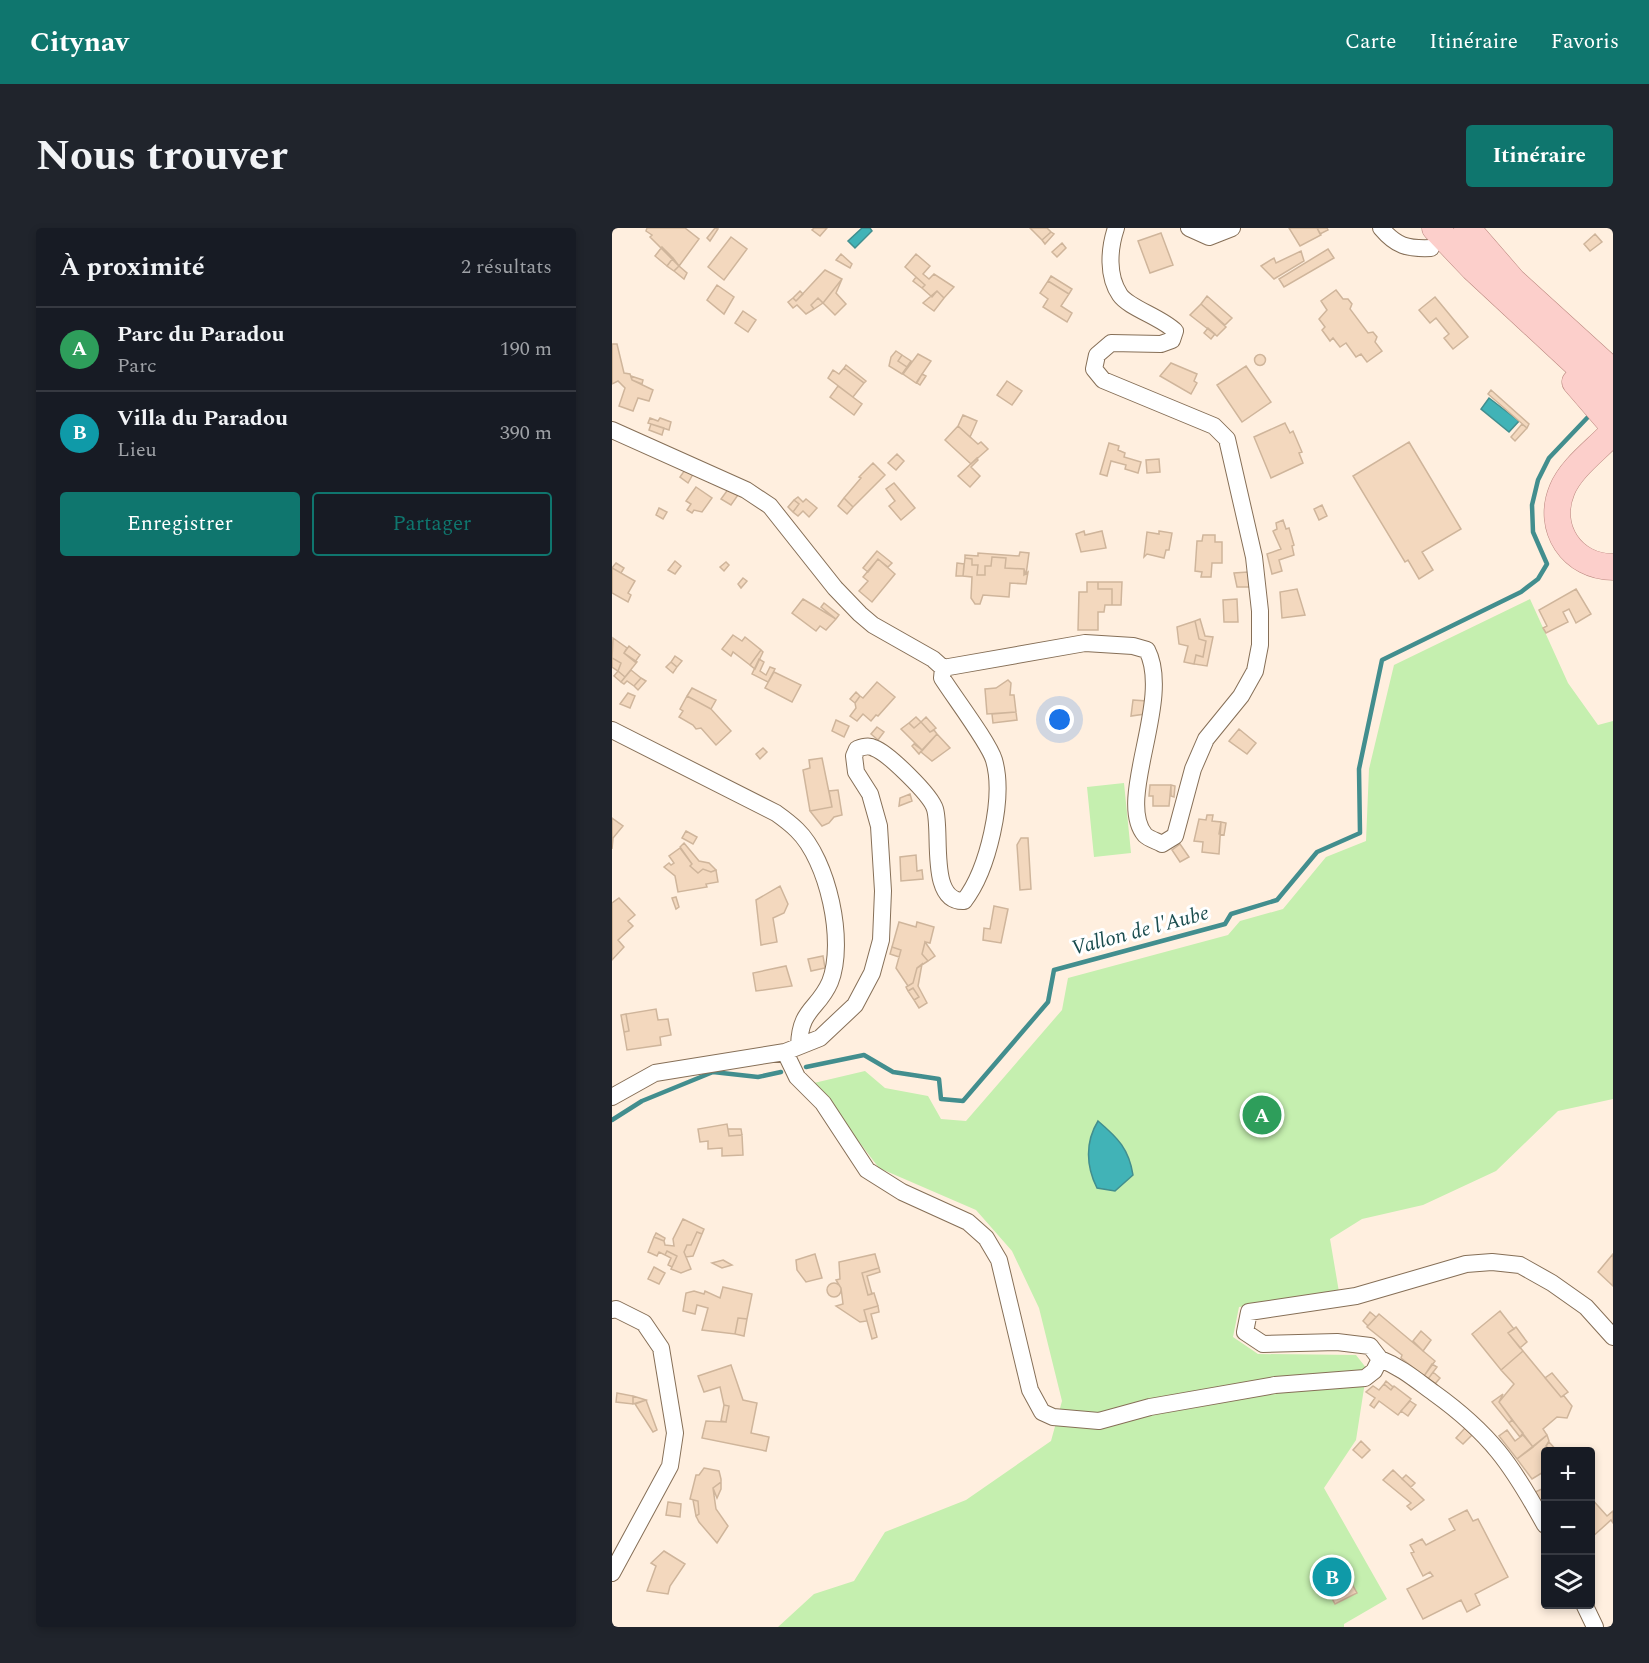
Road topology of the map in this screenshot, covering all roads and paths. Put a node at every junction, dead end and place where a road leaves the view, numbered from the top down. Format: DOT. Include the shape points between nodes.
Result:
graph roads {
  1 [pos="1116,228"];
  2 [pos="1189,228"];
  3 [pos="1232,228"];
  4 [pos="1381,228"];
  5 [pos="1467,228"];
  6 [pos="1433,238"];
  7 [pos="1473,268"];
  8 [pos="1613,372"];
  9 [pos="1613,398"];
  10 [pos="612,430"];
  11 [pos="1610,432"];
  12 [pos="1611,566"];
  13 [pos="943,668"];
  14 [pos="612,730"];
  15 [pos="792,1049"];
  16 [pos="612,1097"];
  17 [pos="612,1310"];
  18 [pos="1613,1337"];
  19 [pos="1380,1359"];
  20 [pos="1541,1518"];
  21 [pos="612,1574"];
  22 [pos="1586,1609"];
  23 [pos="1594,1627"];
  1 -- 13 [label="street" via="1110,268 1121,296 1175,331 1172,340 1161,344 1111,344 1097,355 1094,369 1103,380 1214,426 1227,438 1254,557 1260,611 1255,671 1241,696 1206,740 1193,769 1175,836 1162,844 1146,837 1138,821 1138,789 1155,688 1155,665 1147,650 1085,643"];
  2 -- 3 [label="street" via="1209,237"];
  4 -- 6 [label="street" via="1398,245 1414,249"];
  5 -- 8 [label="main road" via="1513,281"];
  6 -- 7 [label="main road"];
  7 -- 9 [label="main road"];
  7 -- 11 [label="main road"];
  10 -- 13 [label="street" via="746,490 770,506 860,614"];
  11 -- 12 [label="main road" via="1562,489 1557,520 1567,546 1580,558"];
  13 -- 15 [label="street" via="942,678 994,758 999,786 976,886 964,901 947,895 941,881 935,809 921,787 874,748 857,749 856,772 870,794 879,826 881,940 872,973 855,1005 820,1038"];
  14 -- 15 [label="street" via="776,813 799,831 819,864 836,924 837,957 829,983 800,1025"];
  15 -- 16 [label="street" via="655,1074"];
  15 -- 19 [label="street" via="797,1077 823,1103 867,1170 902,1192 968,1222 986,1238 999,1260 1030,1390 1042,1412 1053,1417 1099,1421 1150,1407 1275,1384 1365,1378"];
  17 -- 21 [label="street" via="644,1323 661,1348 675,1433 670,1466"];
  18 -- 19 [label="street" via="1586,1307 1552,1283 1520,1265 1492,1262 1466,1264 1356,1296 1249,1312 1245,1332 1263,1344 1337,1342 1370,1346"];
  19 -- 20 [label="street" via="1399,1366 1480,1428 1521,1481"];
  22 -- 23 [label="street"];
}
